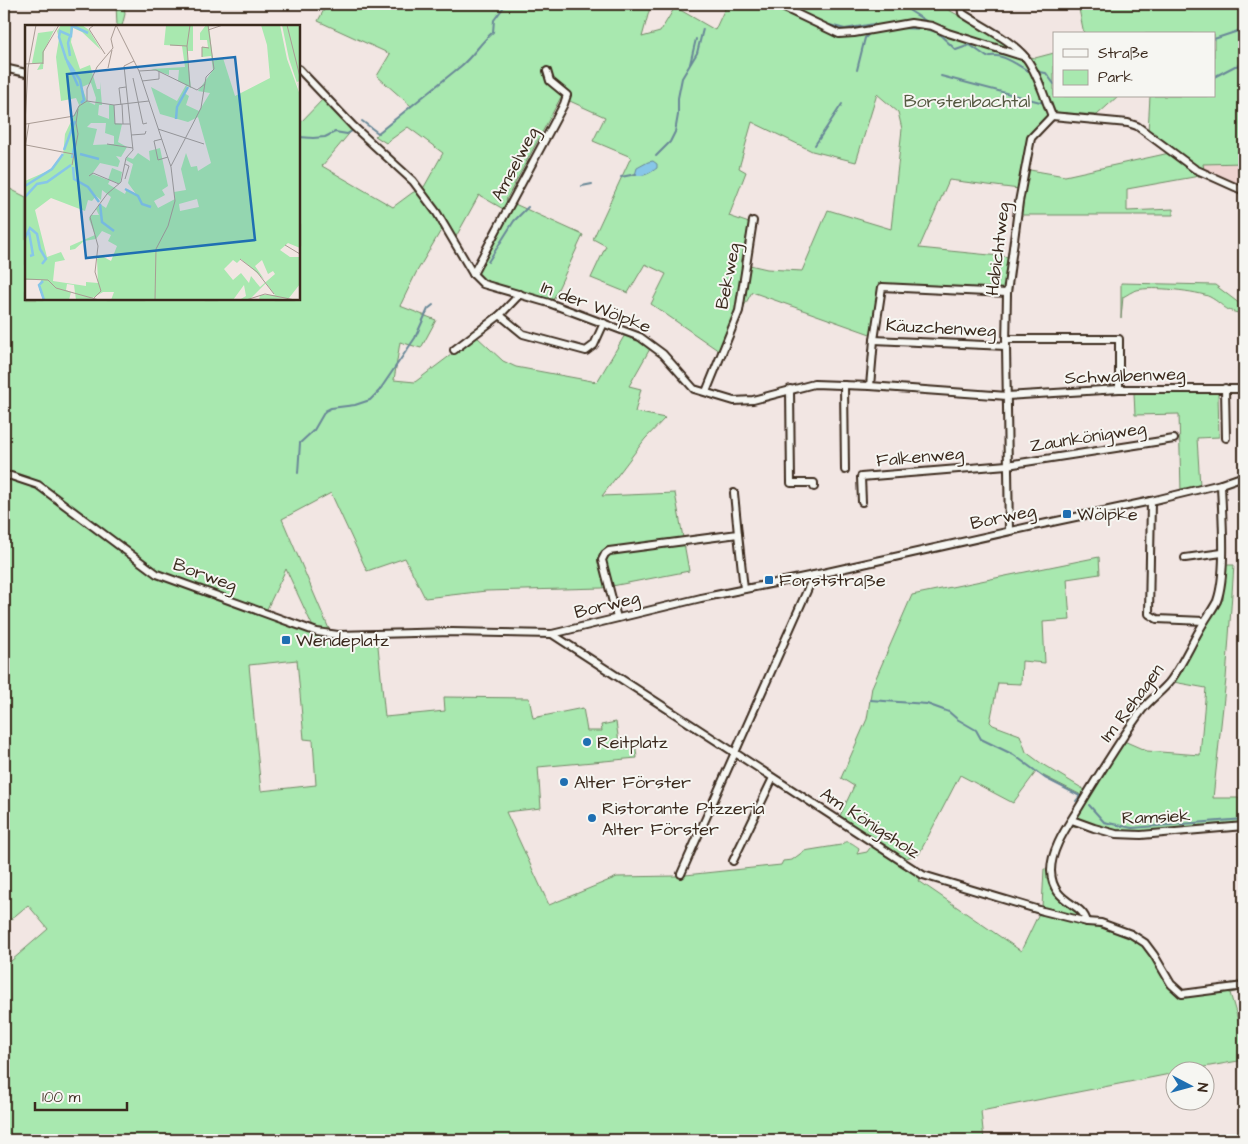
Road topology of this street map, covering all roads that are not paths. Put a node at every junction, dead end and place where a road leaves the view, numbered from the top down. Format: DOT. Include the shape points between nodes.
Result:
graph roads {
  1 [pos="776,4"];
  2 [pos="961,4"];
  3 [pos="1025,56"];
  4 [pos="4,68"];
  5 [pos="300,70"];
  6 [pos="547,72"];
  7 [pos="25,73"];
  8 [pos="1052,116"];
  9 [pos="1244,191"];
  10 [pos="753,221"];
  11 [pos="473,274"];
  12 [pos="1007,293"];
  13 [pos="520,294"];
  14 [pos="500,315"];
  15 [pos="604,323"];
  16 [pos="874,340"];
  17 [pos="1006,342"];
  18 [pos="454,350"];
  19 [pos="844,385"];
  20 [pos="870,386"];
  21 [pos="1225,388"];
  22 [pos="790,389"];
  23 [pos="1119,389"];
  24 [pos="1244,389"];
  25 [pos="706,392"];
  26 [pos="1007,396"];
  27 [pos="1174,438"];
  28 [pos="1226,438"];
  29 [pos="1007,465"];
  30 [pos="844,470"];
  31 [pos="4,476"];
  32 [pos="1244,476"];
  33 [pos="1222,484"];
  34 [pos="814,487"];
  35 [pos="734,493"];
  36 [pos="1151,501"];
  37 [pos="862,502"];
  38 [pos="1009,531"];
  39 [pos="738,534"];
  40 [pos="1222,553"];
  41 [pos="1186,558"];
  42 [pos="814,575"];
  43 [pos="744,589"];
  44 [pos="617,618"];
  45 [pos="1204,621"];
  46 [pos="552,634"];
  47 [pos="735,752"];
  48 [pos="773,778"];
  49 [pos="1072,820"];
  50 [pos="1244,826"];
  51 [pos="733,861"];
  52 [pos="681,874"];
  53 [pos="1087,922"];
  54 [pos="1244,986"];
  1 -- 3 [label="street" via="839,34 910,23 932,26"];
  2 -- 3 [label="street" via="962,13"];
  3 -- 8 [label="street"];
  4 -- 7 [label="street"];
  5 -- 11 [label="street, In der Wölpke" via="413,181 437,213"];
  6 -- 11 [label="street, Amselweg" via="550,81 567,95 564,104"];
  8 -- 9 [label="street" via="1137,126 1195,169"];
  8 -- 12 [label="street, Habichtweg" via="1031,138"];
  10 -- 25 [label="street, Bekweg" via="739,311"];
  11 -- 13 [label="street, In der Wölpke" via="483,284"];
  12 -- 16 [label="street" via="882,287"];
  12 -- 17 [label="street, Habichtweg"];
  13 -- 14 [label="street"];
  13 -- 15 [label="street, In der Wölpke"];
  14 -- 15 [label="street" via="523,334 586,352 594,345"];
  14 -- 18 [label="street"];
  15 -- 25 [label="street, In der Wölpke" via="651,344 694,389"];
  16 -- 17 [label="street, Käuzchenweg"];
  16 -- 20 [label="street"];
  17 -- 23 [label="street, Käuzchenweg" via="1119,339"];
  17 -- 26 [label="street, Habichtweg"];
  19 -- 20 [label="street, In der Wölpke"];
  19 -- 22 [label="street, In der Wölpke" via="814,384"];
  19 -- 30 [label="street"];
  20 -- 26 [label="street, In der Wölpke"];
  21 -- 23 [label="street, Schwalbenweg"];
  21 -- 24 [label="street, Schwalbenweg"];
  21 -- 28 [label="street"];
  22 -- 25 [label="street, In der Wölpke" via="753,400 734,401"];
  22 -- 34 [label="street" via="791,483 814,483"];
  23 -- 26 [label="street, Schwalbenweg"];
  26 -- 29 [label="street"];
  27 -- 29 [label="street, Zaunkönigweg"];
  29 -- 37 [label="street, Falkenweg" via="861,477"];
  29 -- 38 [label="street"];
  31 -- 46 [label="street, Borweg" via="38,485 156,574 317,632 338,635"];
  32 -- 33 [label="street, Borweg"];
  33 -- 36 [label="street, Borweg"];
  33 -- 40 [label="street, Im Rehagen"];
  35 -- 39 [label="street"];
  36 -- 38 [label="street, Borweg"];
  36 -- 45 [label="street" via="1149,614 1156,619"];
  38 -- 42 [label="street, Borweg"];
  39 -- 43 [label="street"];
  39 -- 44 [label="street" via="609,551 602,560"];
  40 -- 41 [label="street"];
  40 -- 45 [label="street, Im Rehagen" via="1218,595"];
  42 -- 43 [label="street, Borweg"];
  42 -- 47 [label="street"];
  43 -- 44 [label="street, Borweg"];
  44 -- 46 [label="street, Borweg"];
  45 -- 49 [label="street, Im Rehagen" via="1170,681 1142,710"];
  46 -- 47 [label="street, Am Königsholz"];
  47 -- 48 [label="street, Am Königsholz"];
  47 -- 52 [label="street"];
  48 -- 51 [label="street"];
  48 -- 53 [label="street, Am Königsholz" via="923,875 1043,912"];
  49 -- 50 [label="street, Ramsiek" via="1116,834 1141,835"];
  49 -- 53 [label="street, Im Rehagen" via="1057,846 1052,877 1057,892"];
  53 -- 54 [label="street, Am Königsholz" via="1101,923 1145,943 1171,984 1182,994"];
}
